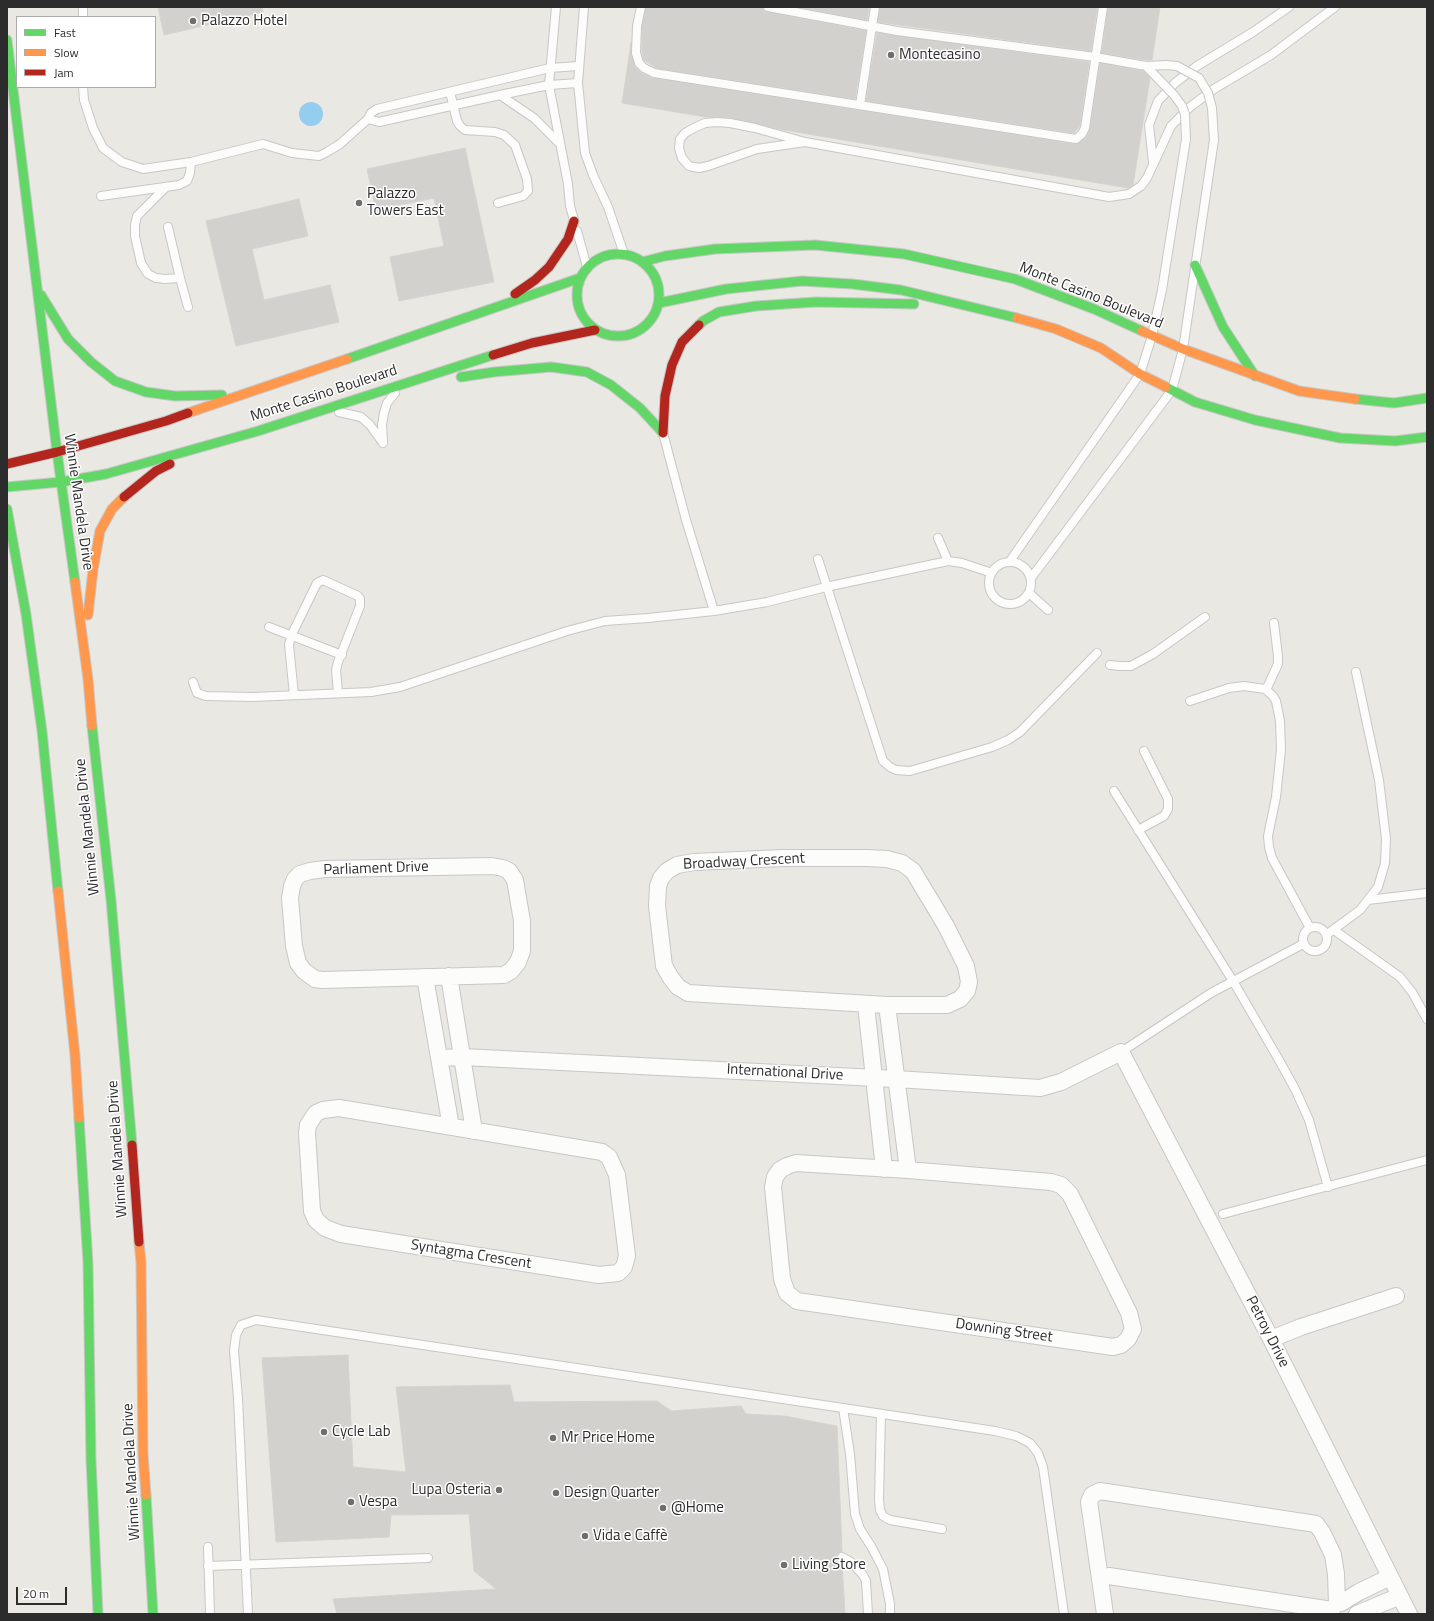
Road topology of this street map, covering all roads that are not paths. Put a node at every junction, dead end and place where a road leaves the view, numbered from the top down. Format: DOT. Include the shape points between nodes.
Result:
graph roads {
  1 [pos="556,7"];
  2 [pos="584,7"];
  3 [pos="641,7"];
  4 [pos="768,7"];
  5 [pos="876,7"];
  6 [pos="1102,7"];
  7 [pos="1289,7"];
  8 [pos="1335,7"];
  9 [pos="872,26"];
  10 [pos="7,40"];
  11 [pos="1095,58"];
  12 [pos="578,66"];
  13 [pos="1146,66"];
  14 [pos="550,68"];
  15 [pos="578,83"];
  16 [pos="549,85"];
  17 [pos="84,88"];
  18 [pos="450,92"];
  19 [pos="500,94"];
  20 [pos="860,105"];
  21 [pos="453,106"];
  22 [pos="368,119"];
  23 [pos="805,142"];
  24 [pos="560,144"];
  25 [pos="191,162"];
  26 [pos="1153,163"];
  27 [pos="166,187"];
  28 [pos="100,196"];
  29 [pos="498,204"];
  30 [pos="574,221"];
  31 [pos="168,227"];
  32 [pos="624,254"];
  33 [pos="642,262"];
  34 [pos="1195,265"];
  35 [pos="587,267"];
  36 [pos="180,278"];
  37 [pos="580,278"];
  38 [pos="36,284"];
  39 [pos="659,303"];
  40 [pos="964,305"];
  41 [pos="188,307"];
  42 [pos="480,314"];
  43 [pos="595,330"];
  44 [pos="1152,336"];
  45 [pos="1183,349"];
  46 [pos="1140,374"];
  47 [pos="1255,376"];
  48 [pos="402,384"];
  49 [pos="1172,390"];
  50 [pos="239,395"];
  51 [pos="1427,398"];
  52 [pos="321,411"];
  53 [pos="663,433"];
  54 [pos="1427,437"];
  55 [pos="218,442"];
  56 [pos="57,452"];
  57 [pos="7,464"];
  58 [pos="61,482"];
  59 [pos="7,487"];
  60 [pos="7,509"];
  61 [pos="938,538"];
  62 [pos="818,559"];
  63 [pos="948,561"];
  64 [pos="1010,562"];
  65 [pos="992,573"];
  66 [pos="1031,578"];
  67 [pos="826,586"];
  68 [pos="11,587"];
  69 [pos="1029,593"];
  70 [pos="1048,610"];
  71 [pos="714,611"];
  72 [pos="26,614"];
  73 [pos="1205,617"];
  74 [pos="1274,623"];
  75 [pos="269,627"];
  76 [pos="291,636"];
  77 [pos="1097,653"];
  78 [pos="342,655"];
  79 [pos="1110,665"];
  80 [pos="1356,672"];
  81 [pos="88,679"];
  82 [pos="193,682"];
  83 [pos="1266,690"];
  84 [pos="338,693"];
  85 [pos="294,695"];
  86 [pos="1190,701"];
  87 [pos="1144,751"];
  88 [pos="1114,791"];
  89 [pos="1138,830"];
  90 [pos="1427,893"];
  91 [pos="1368,900"];
  92 [pos="1310,928"];
  93 [pos="1334,930"];
  94 [pos="1326,935"];
  95 [pos="1303,944"];
  96 [pos="449,976"];
  97 [pos="425,977"];
  98 [pos="1234,981"];
  99 [pos="866,1005"];
  100 [pos="887,1006"];
  101 [pos="1427,1019"];
  102 [pos="1121,1052"];
  103 [pos="463,1057"];
  104 [pos="440,1058"];
  105 [pos="874,1078"];
  106 [pos="896,1079"];
  107 [pos="451,1127"];
  108 [pos="474,1131"];
  109 [pos="1427,1160"];
  110 [pos="884,1169"];
  111 [pos="908,1170"];
  112 [pos="1328,1187"];
  113 [pos="1223,1214"];
  114 [pos="1396,1296"];
  115 [pos="1271,1339"];
  116 [pos="843,1408"];
  117 [pos="881,1414"];
  118 [pos="942,1529"];
  119 [pos="208,1547"];
  120 [pos="842,1557"];
  121 [pos="428,1558"];
  122 [pos="246,1565"];
  123 [pos="208,1566"];
  124 [pos="1390,1577"];
  125 [pos="1100,1578"];
  126 [pos="1400,1596"];
  127 [pos="1338,1609"];
  128 [pos="98,1614"];
  129 [pos="153,1614"];
  130 [pos="210,1614"];
  131 [pos="248,1614"];
  132 [pos="868,1614"];
  133 [pos="890,1614"];
  134 [pos="1064,1614"];
  135 [pos="1105,1614"];
  136 [pos="1357,1614"];
  137 [pos="1409,1614"];
  1 -- 14 [label="lane"];
  2 -- 12 [label="lane"];
  3 -- 20 [label="lane" via="636,53 639,63 654,73"];
  4 -- 9 [label="lane"];
  5 -- 9 [label="lane"];
  6 -- 11 [label="lane"];
  7 -- 26 [label="lane" via="1197,66 1175,83 1158,101 1149,125"];
  8 -- 26 [label="lane" via="1271,55 1214,89 1190,108 1171,126"];
  9 -- 11 [label="lane"];
  9 -- 20 [label="lane"];
  10 -- 38 [label="street, Winnie Mandela Drive"];
  11 -- 13 [label="lane"];
  11 -- 20 [label="lane" via="1085,128 1076,139"];
  12 -- 14 [label="lane"];
  12 -- 15 [label="lane"];
  13 -- 34 [label="lane, bridge" via="1177,66 1200,78 1212,108 1214,140"];
  13 -- 44 [label="lane, bridge" via="1174,94 1182,106 1185,114 1186,139 1162,290"];
  14 -- 16 [label="lane"];
  14 -- 18 [label="lane"];
  15 -- 16 [label="lane"];
  15 -- 32 [label="lane" via="586,153"];
  16 -- 19 [label="lane"];
  16 -- 24 [label="lane"];
  17 -- 25 [label="lane" via="84,100 92,128 103,148 111,156 143,169"];
  18 -- 21 [label="lane"];
  18 -- 22 [label="lane" via="377,109"];
  19 -- 21 [label="lane"];
  19 -- 24 [label="lane" via="534,118"];
  21 -- 22 [label="lane" via="379,122"];
  21 -- 29 [label="lane" via="457,121 465,130 495,132 504,135 515,145 527,179 528,191 523,196"];
  22 -- 25 [label="lane" via="340,144 319,156 292,153 263,144"];
  23 -- 23 [label="lane" via="757,149 699,168 689,166 682,158 679,148 680,139 685,133 705,124 717,122 755,128"];
  23 -- 26 [label="lane" via="1109,197 1129,194 1141,186"];
  24 -- 30 [label="lane"];
  25 -- 27 [label="lane" via="187,180 180,185"];
  27 -- 28 [label="lane"];
  27 -- 36 [label="lane" via="137,216 134,225 135,236 141,263 148,274 165,280"];
  30 -- 35 [label="lane"];
  30 -- 42 [label="street" via="568,239 559,253 535,280"];
  31 -- 36 [label="lane"];
  32 -- 33 [label="street"];
  32 -- 35 [label="street" via="604,256"];
  33 -- 39 [label="street" via="648,266 658,284"];
  33 -- 44 [label="street, Monte Casino Boulevard" via="715,249 815,245 904,254 1014,279 1094,309"];
  34 -- 45 [label="lane"];
  34 -- 47 [label="street" via="1223,327"];
  35 -- 37 [label="street"];
  36 -- 41 [label="lane"];
  37 -- 42 [label="street, Monte Casino Boulevard"];
  37 -- 43 [label="street" via="576,290 577,302 583,318"];
  38 -- 50 [label="street" via="68,339 115,381 146,392 175,396"];
  38 -- 56 [label="street, Winnie Mandela Drive"];
  39 -- 40 [label="street" via="726,289 802,281 901,290"];
  39 -- 43 [label="street" via="654,315 636,332 608,336"];
  40 -- 46 [label="street" via="1056,329 1102,348"];
  40 -- 53 [label="street" via="816,302 756,306 719,312 703,321 682,342 672,365 665,396"];
  42 -- 50 [label="street, Monte Casino Boulevard"];
  43 -- 48 [label="street, Monte Casino Boulevard" via="532,343"];
  44 -- 45 [label="street, Monte Casino Boulevard"];
  44 -- 46 [label="lane"];
  45 -- 47 [label="street, Monte Casino Boulevard"];
  45 -- 49 [label="lane"];
  46 -- 49 [label="street"];
  46 -- 64 [label="lane"];
  47 -- 51 [label="street, Monte Casino Boulevard" via="1299,391 1347,398 1394,403"];
  48 -- 52 [label="street, Monte Casino Boulevard"];
  48 -- 52 [label="lane" via="387,403 382,425 383,443 361,417"];
  48 -- 53 [label="street" via="551,367 587,372 611,385 640,408"];
  49 -- 54 [label="street" via="1195,402 1255,420 1340,438 1395,441"];
  49 -- 66 [label="lane"];
  50 -- 56 [label="street, Monte Casino Boulevard" via="166,422"];
  52 -- 55 [label="street, Monte Casino Boulevard"];
  53 -- 71 [label="lane"];
  55 -- 58 [label="street, Monte Casino Boulevard" via="106,474"];
  55 -- 81 [label="street" via="156,470 112,509 100,531 93,570 88,616"];
  56 -- 57 [label="street, Monte Casino Boulevard"];
  56 -- 58 [label="street, Winnie Mandela Drive"];
  58 -- 59 [label="street, Monte Casino Boulevard"];
  58 -- 81 [label="street, Winnie Mandela Drive"];
  60 -- 72 [label="street"];
  61 -- 63 [label="lane"];
  62 -- 67 [label="lane"];
  63 -- 65 [label="lane"];
  63 -- 67 [label="lane"];
  64 -- 65 [label="lane" via="1002,563"];
  64 -- 66 [label="lane" via="1023,566"];
  65 -- 69 [label="lane" via="990,587 997,599 1011,604"];
  66 -- 69 [label="lane"];
  67 -- 71 [label="lane" via="767,602"];
  67 -- 77 [label="lane" via="883,761 896,770 910,771 1008,740 1020,732"];
  68 -- 72 [label="street"];
  69 -- 70 [label="lane"];
  71 -- 84 [label="lane" via="605,621 567,631 400,688"];
  72 -- 128 [label="street" via="42,731 75,1055 88,1263 91,1460"];
  73 -- 79 [label="lane" via="1153,654 1131,666"];
  74 -- 83 [label="lane" via="1278,664"];
  75 -- 76 [label="lane"];
  76 -- 78 [label="lane"];
  76 -- 78 [label="lane" via="317,583 323,580 360,599 360,606"];
  76 -- 85 [label="lane" via="289,645"];
  78 -- 84 [label="lane" via="336,670"];
  80 -- 91 [label="lane" via="1379,780 1386,839 1385,863 1378,887"];
  81 -- 129 [label="street, Winnie Mandela Drive" via="124,1048 141,1262 143,1454"];
  82 -- 85 [label="lane" via="198,693 206,696"];
  83 -- 86 [label="lane" via="1244,686 1229,688"];
  83 -- 92 [label="lane" via="1276,701 1281,750 1276,797 1268,836 1269,847 1272,858"];
  84 -- 85 [label="lane"];
  87 -- 89 [label="lane" via="1168,799 1168,809 1164,816"];
  88 -- 89 [label="lane"];
  89 -- 98 [label="lane"];
  90 -- 91 [label="lane"];
  91 -- 93 [label="lane" via="1360,910"];
  92 -- 94 [label="lane" via="1316,927"];
  92 -- 95 [label="lane" via="1302,938"];
  93 -- 94 [label="lane"];
  93 -- 101 [label="lane" via="1400,977"];
  94 -- 95 [label="lane" via="1327,941 1320,951 1307,949"];
  95 -- 98 [label="lane"];
  96 -- 97 [label="street, Parliament Drive"];
  96 -- 97 [label="street, Parliament Drive" via="504,975 518,962 522,951 522,921 515,880 509,871 492,866 325,869 300,874 295,879 290,898 291,915 298,963 304,971 315,979 322,980"];
  96 -- 103 [label="street"];
  97 -- 104 [label="street"];
  98 -- 102 [label="lane" via="1211,992"];
  98 -- 112 [label="lane" via="1295,1089 1309,1120"];
  99 -- 100 [label="street, Broadway Crescent"];
  99 -- 100 [label="street, Broadway Crescent" via="688,993 678,987 664,966 658,906 658,886 661,878 677,865 694,862 866,858 902,863 913,871 946,926 966,966 969,982 967,991 960,999 947,1005"];
  99 -- 105 [label="street"];
  100 -- 106 [label="street"];
  102 -- 106 [label="street, International Drive" via="1061,1082 1040,1088"];
  102 -- 115 [label="street, Petroy Drive"];
  103 -- 104 [label="street, International Drive"];
  103 -- 105 [label="street, International Drive"];
  103 -- 108 [label="street"];
  104 -- 107 [label="street"];
  105 -- 106 [label="street, International Drive"];
  105 -- 110 [label="street"];
  106 -- 111 [label="street"];
  107 -- 108 [label="street, Syntagma Crescent"];
  107 -- 108 [label="street, Syntagma Crescent" via="339,1108 316,1113 308,1125 307,1133 312,1211 316,1220 325,1228 341,1234 599,1275 618,1273 624,1267 627,1256 617,1175 609,1157 590,1149"];
  109 -- 112 [label="lane"];
  110 -- 111 [label="street, Downing Street"];
  110 -- 111 [label="street, Downing Street" via="796,1163 780,1170 773,1187 782,1279 791,1298 797,1301 1113,1347 1128,1339 1132,1329 1130,1313 1070,1194 1061,1186 1051,1182"];
  112 -- 113 [label="lane"];
  114 -- 115 [label="street"];
  115 -- 124 [label="street, Petroy Drive"];
  116 -- 117 [label="lane"];
  116 -- 122 [label="lane" via="256,1320 241,1325 236,1335 234,1351"];
  116 -- 133 [label="lane" via="850,1454 854,1514 860,1530 883,1569"];
  117 -- 118 [label="lane" via="879,1500 883,1516 890,1520"];
  117 -- 134 [label="lane" via="995,1431 1016,1436 1030,1443 1038,1453 1043,1467"];
  119 -- 123 [label="lane"];
  120 -- 132 [label="lane" via="851,1562 866,1581"];
  121 -- 122 [label="lane"];
  122 -- 123 [label="lane"];
  122 -- 131 [label="lane"];
  123 -- 130 [label="lane"];
  124 -- 126 [label="street, Petroy Drive"];
  124 -- 127 [label="street" via="1359,1592"];
  125 -- 127 [label="street" via="1109,1576"];
  125 -- 127 [label="street" via="1089,1502 1092,1495 1100,1491 1316,1524 1333,1555"];
  125 -- 135 [label="street"];
  126 -- 136 [label="street"];
  126 -- 137 [label="street, Petroy Drive"];
}
